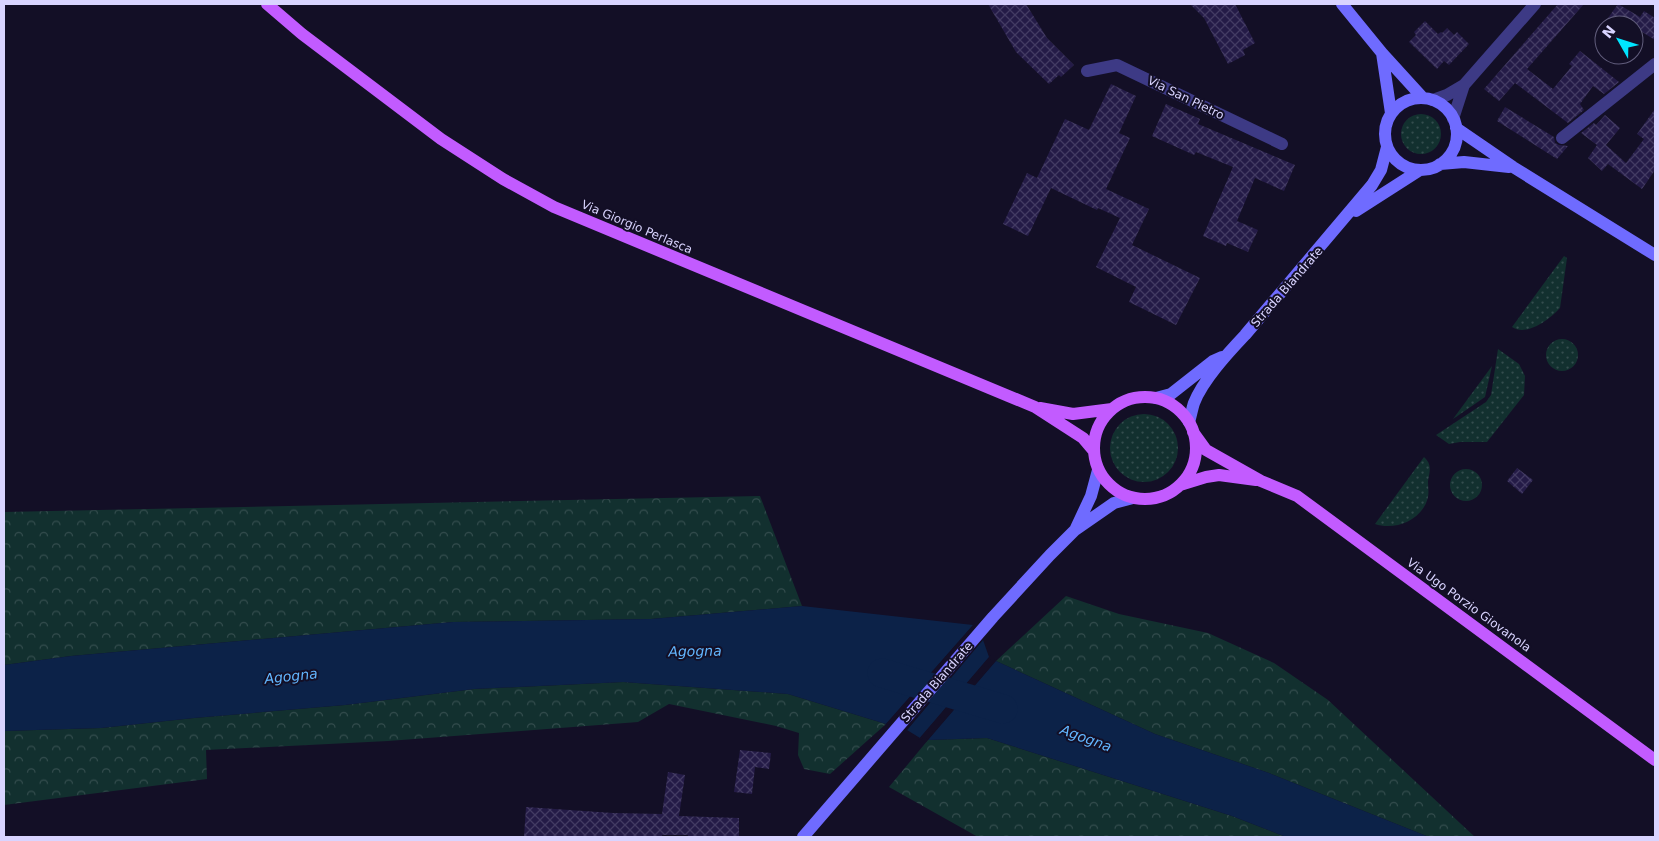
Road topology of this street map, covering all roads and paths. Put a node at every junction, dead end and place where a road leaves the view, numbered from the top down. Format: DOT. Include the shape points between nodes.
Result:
graph roads {
  1 [pos="267,4"];
  2 [pos="1342,4"];
  3 [pos="1535,4"];
  4 [pos="1382,54"];
  5 [pos="1655,64"];
  6 [pos="1087,71"];
  7 [pos="1464,85"];
  8 [pos="1428,99"];
  9 [pos="1392,113"];
  10 [pos="1455,124"];
  11 [pos="1562,138"];
  12 [pos="1282,144"];
  13 [pos="1387,147"];
  14 [pos="1440,164"];
  15 [pos="1513,167"];
  16 [pos="1420,170"];
  17 [pos="1345,218"];
  18 [pos="1655,255"];
  19 [pos="1226,355"];
  20 [pos="1156,398"];
  21 [pos="1035,407"];
  22 [pos="1112,409"];
  23 [pos="1191,427"];
  24 [pos="1094,451"];
  25 [pos="1098,470"];
  26 [pos="1261,481"];
  27 [pos="1180,486"];
  28 [pos="1133,498"];
  29 [pos="1075,530"];
  30 [pos="1655,760"];
  31 [pos="803,837"];
  1 -- 21 [label="main road, Via Giorgio Perlasca" via="441,139 554,207"];
  2 -- 4 [label="main road"];
  3 -- 7 [label="street"];
  4 -- 8 [label="main road"];
  4 -- 9 [label="main road"];
  5 -- 11 [label="street"];
  6 -- 12 [label="street, Via San Pietro" via="1117,65"];
  7 -- 8 [label="street" via="1447,95"];
  7 -- 10 [label="street"];
  8 -- 9 [label="main road" via="1405,101"];
  8 -- 10 [label="main road" via="1441,104"];
  9 -- 13 [label="main road" via="1385,130"];
  10 -- 14 [label="main road" via="1453,149"];
  10 -- 15 [label="main road"];
  13 -- 16 [label="main road" via="1400,163"];
  13 -- 17 [label="main road, Strada Biandrate" via="1381,170"];
  14 -- 15 [label="main road" via="1464,162"];
  14 -- 16 [label="main road"];
  15 -- 18 [label="main road"];
  16 -- 17 [label="main road, Strada Biandrate"];
  17 -- 19 [label="main road, Strada Biandrate"];
  19 -- 20 [label="main road, Strada Biandrate" via="1213,361 1171,394"];
  19 -- 23 [label="main road, Strada Biandrate" via="1194,403"];
  20 -- 22 [label="main road" via="1140,397"];
  20 -- 23 [label="main road" via="1180,411"];
  21 -- 22 [label="main road, Via Giorgio Perlasca" via="1073,414"];
  21 -- 24 [label="main road, Via Giorgio Perlasca" via="1083,438"];
  22 -- 24 [label="main road" via="1098,428"];
  23 -- 26 [label="main road, Via Ugo Porzio Giovanola" via="1206,450"];
  23 -- 27 [label="main road" via="1196,446 1195,461"];
  24 -- 25 [label="main road"];
  25 -- 28 [label="main road" via="1113,488"];
  25 -- 29 [label="main road, Strada Biandrate" via="1091,496"];
  26 -- 27 [label="main road, Via Ugo Porzio Giovanola" via="1220,475"];
  26 -- 30 [label="main road, Via Ugo Porzio Giovanola" via="1296,496"];
  27 -- 28 [label="main road" via="1158,498"];
  28 -- 29 [label="main road, Strada Biandrate" via="1114,503"];
  29 -- 31 [label="main road, Strada Biandrate" via="993,617"];
}
